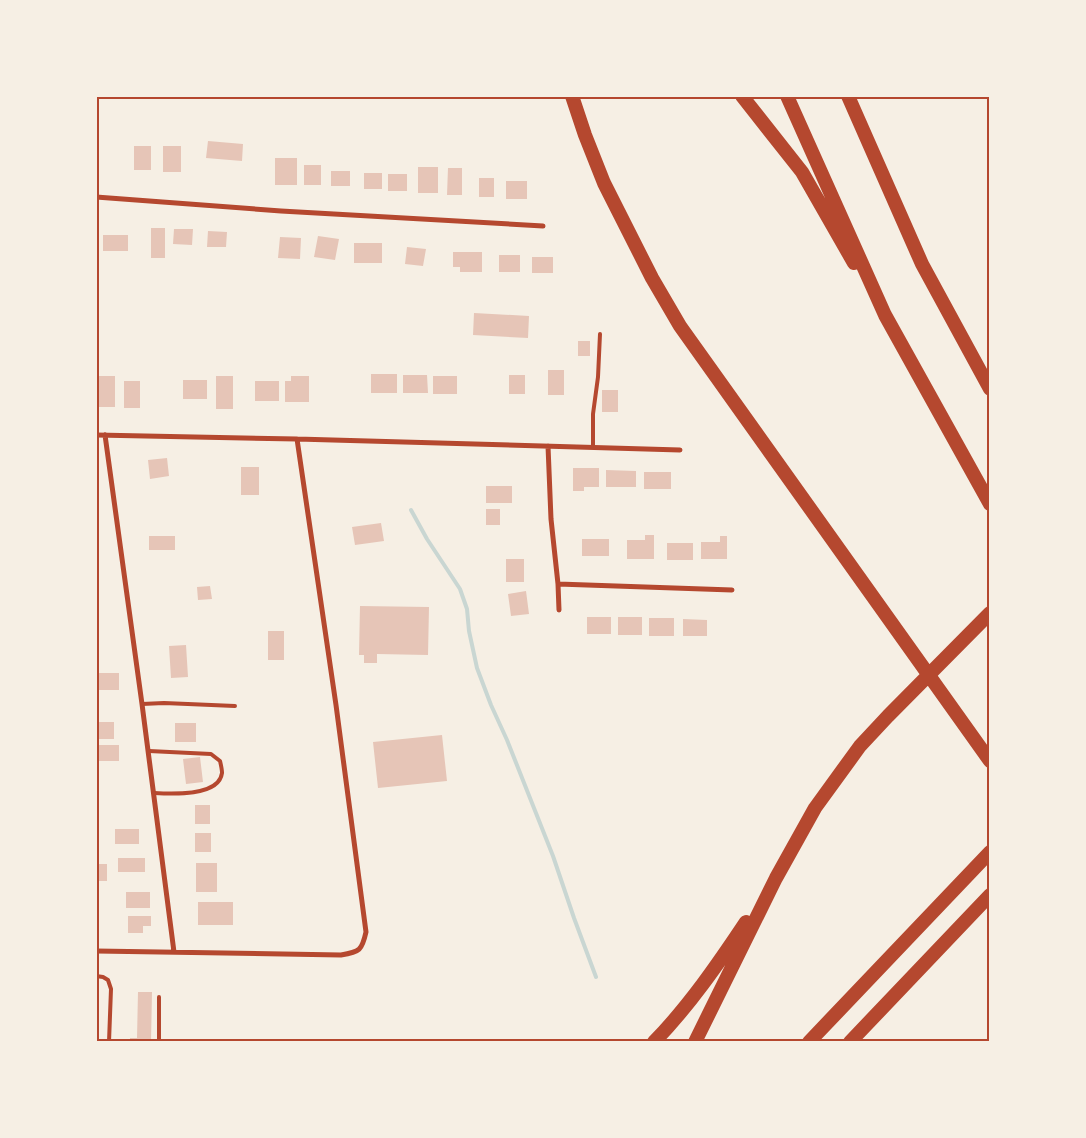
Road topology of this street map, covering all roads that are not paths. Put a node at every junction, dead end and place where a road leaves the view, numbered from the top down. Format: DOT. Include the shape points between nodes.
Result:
graph roads {
  1 [pos="572,96"];
  2 [pos="742,96"];
  3 [pos="787,96"];
  4 [pos="850,96"];
  5 [pos="96,197"];
  6 [pos="543,226"];
  7 [pos="885,315"];
  8 [pos="600,334"];
  9 [pos="990,389"];
  10 [pos="96,435"];
  11 [pos="105,435"];
  12 [pos="297,439"];
  13 [pos="548,446"];
  14 [pos="593,447"];
  15 [pos="680,450"];
  16 [pos="990,504"];
  17 [pos="558,584"];
  18 [pos="732,590"];
  19 [pos="559,610"];
  20 [pos="990,613"];
  21 [pos="929,676"];
  22 [pos="142,704"];
  23 [pos="235,706"];
  24 [pos="149,751"];
  25 [pos="990,761"];
  26 [pos="154,793"];
  27 [pos="990,852"];
  28 [pos="776,878"];
  29 [pos="990,895"];
  30 [pos="96,951"];
  31 [pos="174,952"];
  32 [pos="96,976"];
  33 [pos="159,997"];
  34 [pos="109,1042"];
  35 [pos="159,1042"];
  36 [pos="654,1042"];
  37 [pos="695,1042"];
  38 [pos="809,1042"];
  39 [pos="850,1042"];
  1 -- 21 [label="highway" via="604,183 680,326"];
  2 -- 7 [label="highway" via="802,172"];
  3 -- 7 [label="highway"];
  4 -- 9 [label="highway" via="922,264"];
  5 -- 6 [label="street"];
  7 -- 16 [label="highway"];
  8 -- 14 [label="lane"];
  10 -- 11 [label="street"];
  11 -- 12 [label="street"];
  11 -- 22 [label="street"];
  12 -- 13 [label="street"];
  12 -- 31 [label="street" via="366,932 363,944 355,953 341,955"];
  13 -- 14 [label="street"];
  13 -- 17 [label="street"];
  14 -- 15 [label="street"];
  17 -- 18 [label="street"];
  17 -- 19 [label="street"];
  20 -- 21 [label="highway"];
  21 -- 25 [label="highway"];
  21 -- 28 [label="highway" via="860,746 815,808"];
  22 -- 23 [label="lane"];
  22 -- 24 [label="street"];
  24 -- 26 [label="street"];
  24 -- 26 [label="lane" via="211,754 220,761 222,775 214,787 197,792"];
  26 -- 31 [label="street"];
  27 -- 38 [label="highway"];
  28 -- 36 [label="highway" via="723,957"];
  28 -- 37 [label="highway"];
  29 -- 39 [label="highway"];
  30 -- 31 [label="street"];
  32 -- 34 [label="lane" via="108,980 111,989"];
  33 -- 35 [label="lane"];
}
